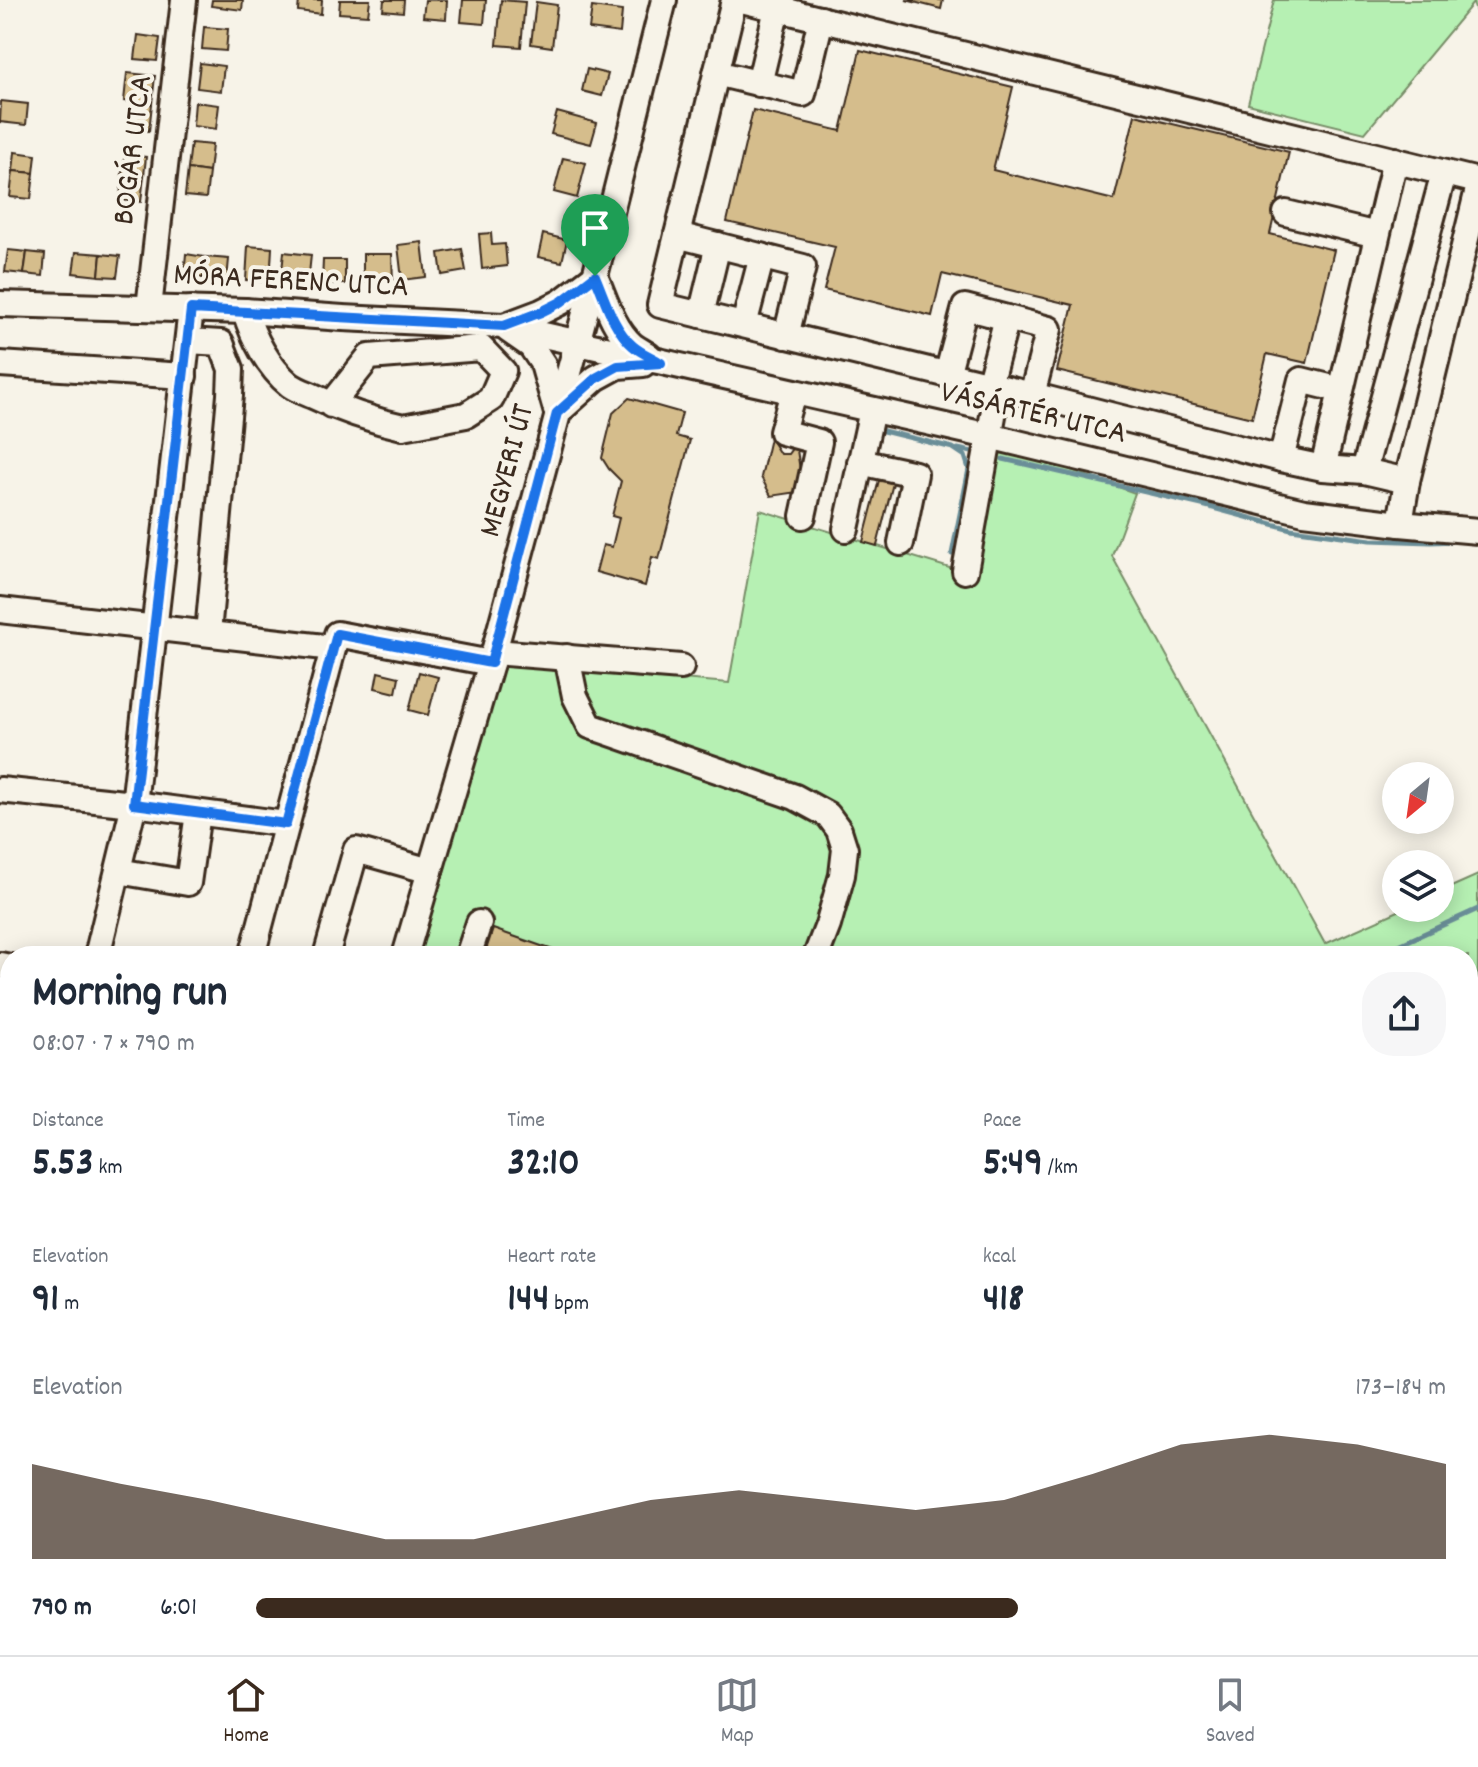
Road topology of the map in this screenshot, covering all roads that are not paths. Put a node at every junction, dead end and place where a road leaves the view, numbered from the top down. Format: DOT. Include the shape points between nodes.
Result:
graph roads {
  1 [pos="184,0"];
  2 [pos="664,0"];
  3 [pos="734,0"];
  4 [pos="742,0"];
  5 [pos="777,9"];
  6 [pos="821,19"];
  7 [pos="716,73"];
  8 [pos="759,84"];
  9 [pos="1395,160"];
  10 [pos="1444,173"];
  11 [pos="1478,181"];
  12 [pos="1478,189"];
  13 [pos="1286,213"];
  14 [pos="677,235"];
  15 [pos="1377,235"];
  16 [pos="718,245"];
  17 [pos="762,256"];
  18 [pos="595,276"];
  19 [pos="0,304"];
  20 [pos="149,308"];
  21 [pos="191,309"];
  22 [pos="245,311"];
  23 [pos="701,315"];
  24 [pos="1007,318"];
  25 [pos="744,325"];
  26 [pos="504,326"];
  27 [pos="786,336"];
  28 [pos="188,341"];
  29 [pos="576,343"];
  30 [pos="661,363"];
  31 [pos="0,364"];
  32 [pos="947,375"];
  33 [pos="184,376"];
  34 [pos="994,387"];
  35 [pos="1341,390"];
  36 [pos="793,392"];
  37 [pos="1032,395"];
  38 [pos="331,405"];
  39 [pos="872,410"];
  40 [pos="557,413"];
  41 [pos="989,436"];
  42 [pos="1281,459"];
  43 [pos="860,462"];
  44 [pos="1323,468"];
  45 [pos="1364,471"];
  46 [pos="1407,481"];
  47 [pos="803,516"];
  48 [pos="1400,524"];
  49 [pos="846,529"];
  50 [pos="1478,531"];
  51 [pos="901,543"];
  52 [pos="965,571"];
  53 [pos="0,610"];
  54 [pos="155,627"];
  55 [pos="208,633"];
  56 [pos="333,648"];
  57 [pos="493,657"];
  58 [pos="567,657"];
  59 [pos="681,667"];
  60 [pos="0,790"];
  61 [pos="134,804"];
  62 [pos="198,813"];
  63 [pos="286,824"];
  64 [pos="118,871"];
  65 [pos="430,871"];
  66 [pos="479,923"];
  67 [pos="99,946"];
  68 [pos="255,946"];
  69 [pos="329,946"];
  70 [pos="408,946"];
  71 [pos="471,946"];
  72 [pos="820,946"];
  1 -- 20 [label="street, BOGÁR UTCA"];
  2 -- 18 [label="street, MEGYERI ÚT"];
  3 -- 7 [label="street"];
  4 -- 5 [label="street"];
  5 -- 6 [label="street"];
  5 -- 8 [label="street"];
  6 -- 8 [label="street" via="803,94"];
  6 -- 9 [label="street"];
  7 -- 8 [label="street"];
  7 -- 14 [label="street"];
  9 -- 10 [label="street"];
  9 -- 15 [label="street"];
  10 -- 11 [label="street"];
  10 -- 45 [label="street"];
  12 -- 46 [label="street"];
  13 -- 15 [label="street"];
  14 -- 16 [label="street"];
  14 -- 23 [label="street" via="660,305"];
  15 -- 35 [label="street"];
  16 -- 17 [label="street"];
  16 -- 23 [label="street"];
  17 -- 25 [label="street"];
  17 -- 27 [label="street" via="803,267"];
  18 -- 26 [label="street" via="561,302"];
  18 -- 29 [label="street, MEGYERI ÚT"];
  18 -- 30 [label="street" via="621,332"];
  19 -- 20 [label="street, MÓRA FERENC UTCA"];
  20 -- 21 [label="street, MÓRA FERENC UTCA"];
  21 -- 22 [label="street, MÓRA FERENC UTCA"];
  21 -- 28 [label="street"];
  22 -- 26 [label="street, MÓRA FERENC UTCA"];
  22 -- 38 [label="street" via="267,359 292,386"];
  23 -- 25 [label="street"];
  24 -- 32 [label="street" via="965,307"];
  24 -- 34 [label="street"];
  24 -- 37 [label="street" via="1049,329"];
  25 -- 27 [label="street"];
  26 -- 29 [label="street, MÓRA FERENC UTCA"];
  26 -- 40 [label="street" via="531,346 543,364"];
  27 -- 32 [label="street"];
  28 -- 33 [label="street"];
  28 -- 55 [label="street" via="221,343 231,369"];
  29 -- 30 [label="street, VÁSÁRTÉR UTCA"];
  29 -- 40 [label="street, MEGYERI ÚT"];
  30 -- 36 [label="street, VÁSÁRTÉR UTCA"];
  30 -- 40 [label="street" via="618,366"];
  31 -- 33 [label="street"];
  32 -- 34 [label="street"];
  33 -- 54 [label="street"];
  34 -- 37 [label="street"];
  34 -- 41 [label="street"];
  35 -- 42 [label="street" via="1301,380"];
  35 -- 44 [label="street"];
  36 -- 39 [label="street, VÁSÁRTÉR UTCA"];
  36 -- 47 [label="street" via="782,432 819,442"];
  37 -- 42 [label="street"];
  38 -- 38 [label="street" via="403,427 466,415 491,399 503,371 481,348 369,357"];
  39 -- 41 [label="street, VÁSÁRTÉR UTCA"];
  39 -- 43 [label="street"];
  40 -- 57 [label="street, MEGYERI ÚT"];
  41 -- 48 [label="street, VÁSÁRTÉR UTCA" via="1304,512"];
  41 -- 52 [label="street"];
  42 -- 44 [label="street"];
  43 -- 49 [label="street"];
  43 -- 51 [label="street" via="915,474"];
  44 -- 45 [label="street"];
  45 -- 46 [label="street"];
  46 -- 48 [label="street"];
  48 -- 50 [label="street, VÁSÁRTÉR UTCA"];
  53 -- 54 [label="street"];
  54 -- 55 [label="street"];
  54 -- 61 [label="street"];
  55 -- 56 [label="street"];
  56 -- 57 [label="street" via="337,634"];
  56 -- 63 [label="street"];
  57 -- 58 [label="street"];
  57 -- 65 [label="street, MEGYERI ÚT"];
  58 -- 59 [label="street"];
  58 -- 72 [label="street" via="575,696 590,726 795,797 828,815 845,849"];
  60 -- 61 [label="street"];
  61 -- 62 [label="street"];
  61 -- 64 [label="street"];
  62 -- 63 [label="street"];
  62 -- 64 [label="street" via="188,883"];
  63 -- 68 [label="street"];
  64 -- 67 [label="street"];
  65 -- 69 [label="street" via="356,850"];
  65 -- 70 [label="street, MEGYERI ÚT"];
  66 -- 71 [label="street"];
}
